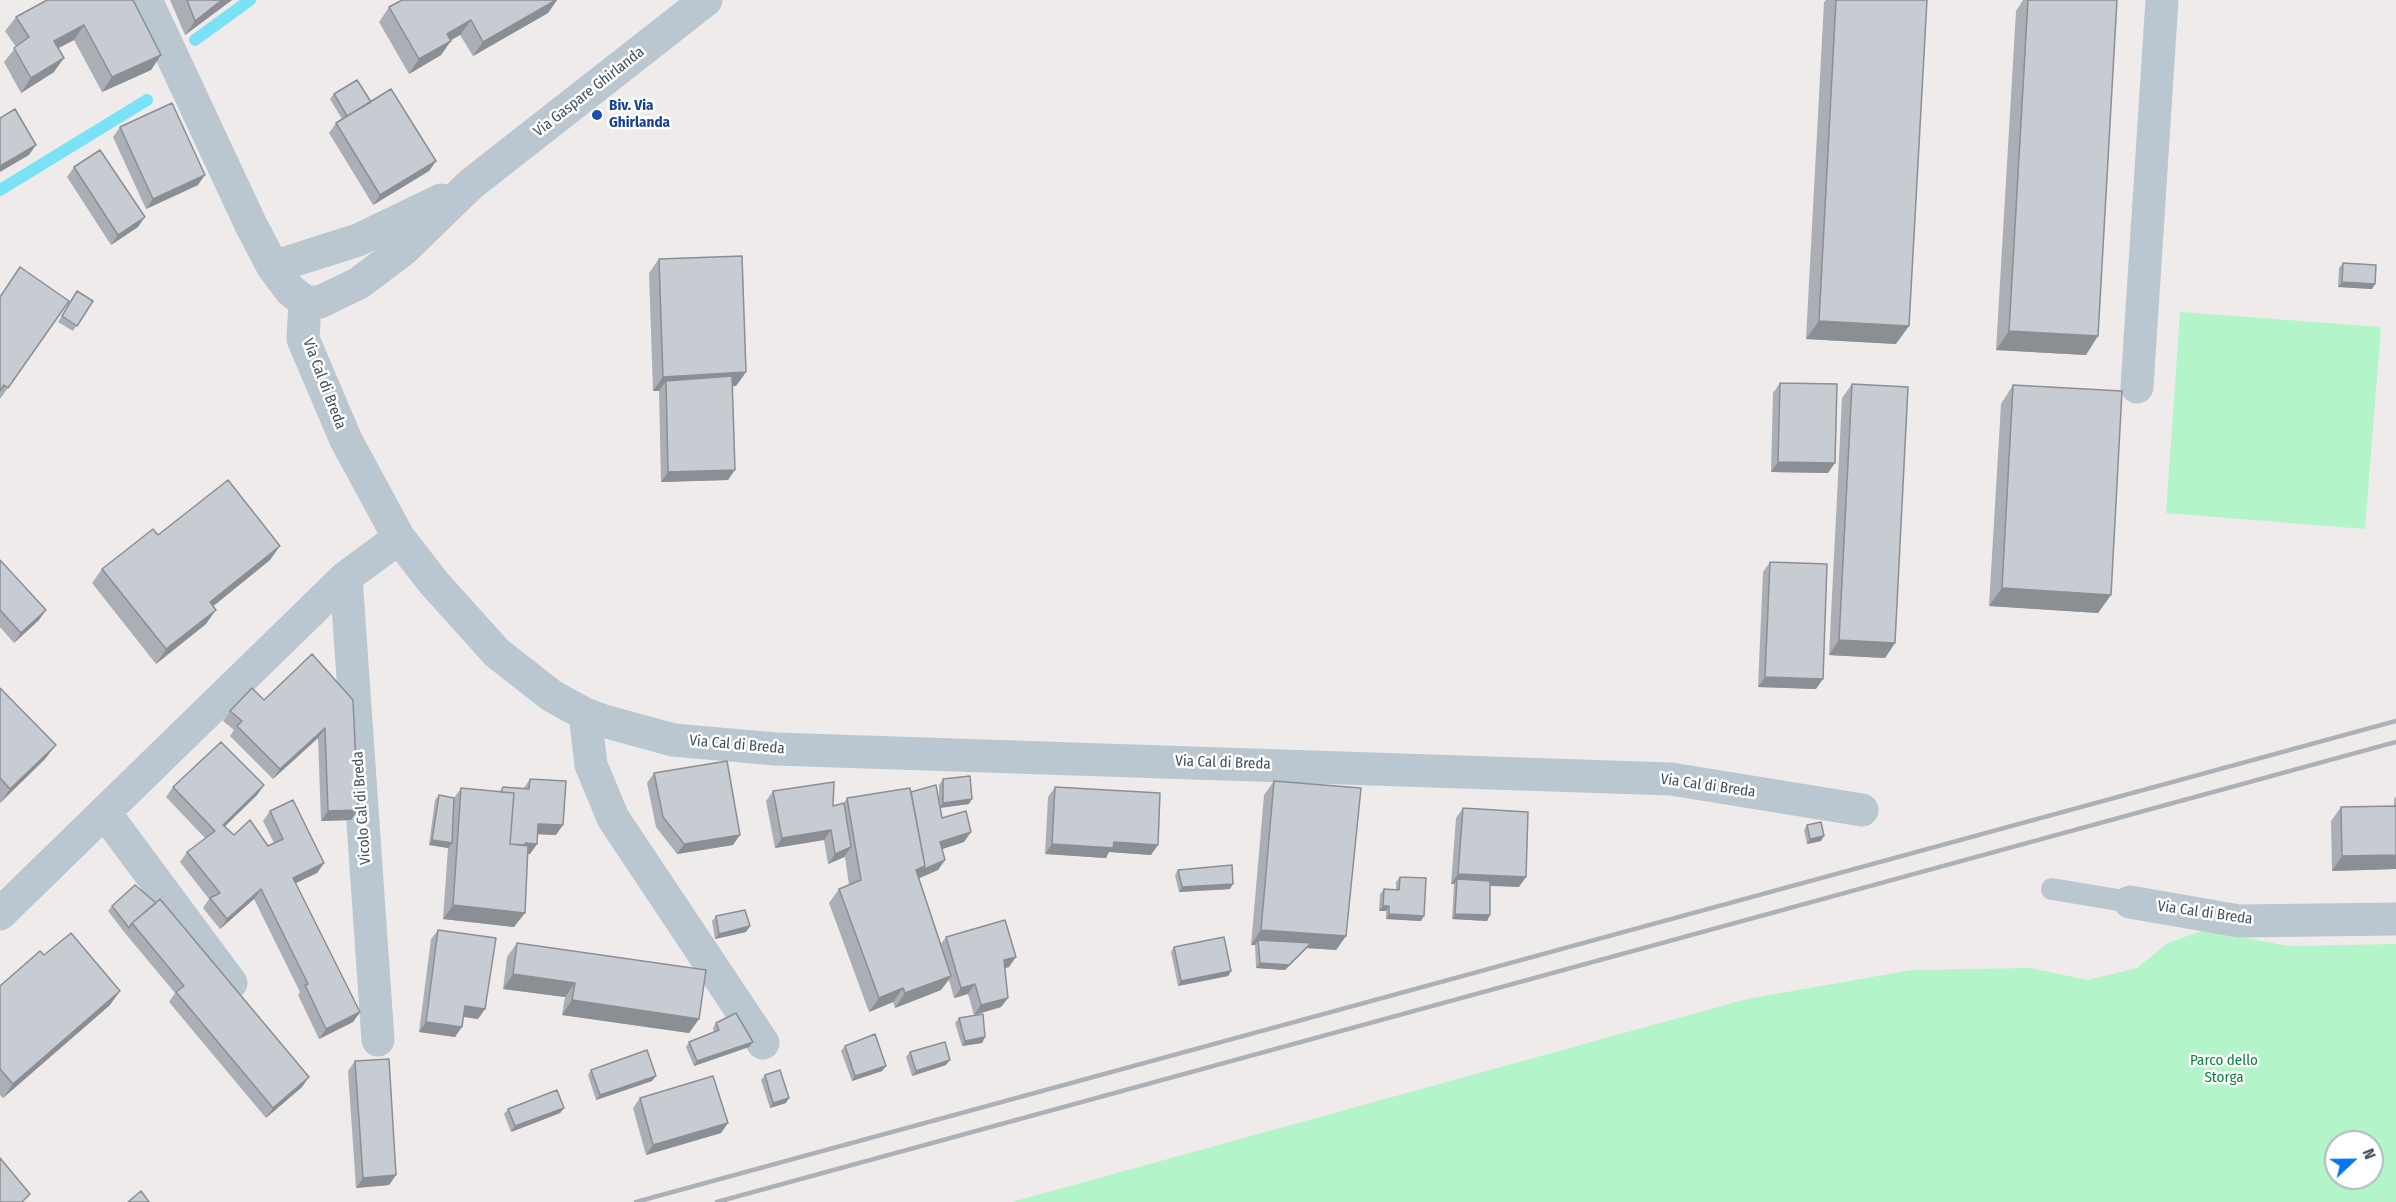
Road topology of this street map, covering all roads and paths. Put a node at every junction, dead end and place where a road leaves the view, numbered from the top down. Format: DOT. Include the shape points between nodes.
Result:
graph roads {
  1 [pos="146,0"];
  2 [pos="706,0"];
  3 [pos="2162,0"];
  4 [pos="471,184"];
  5 [pos="273,267"];
  6 [pos="305,302"];
  7 [pos="2137,387"];
  8 [pos="399,538"];
  9 [pos="346,577"];
  10 [pos="585,714"];
  11 [pos="1862,810"];
  12 [pos="105,813"];
  13 [pos="2052,889"];
  14 [pos="2130,902"];
  15 [pos="0,914"];
  16 [pos="2396,919"];
  17 [pos="231,983"];
  18 [pos="378,1040"];
  19 [pos="763,1043"];
  1 -- 5 [label="street"];
  2 -- 4 [label="street, Via Gaspare Ghirlanda"];
  3 -- 7 [label="street"];
  4 -- 5 [label="street" via="358,240"];
  4 -- 6 [label="street" via="404,249 359,283 320,302"];
  5 -- 6 [label="street"];
  6 -- 8 [label="street, Via Cal di Breda" via="303,339 346,440"];
  8 -- 9 [label="street"];
  8 -- 10 [label="street, Via Cal di Breda" via="497,653 552,696"];
  9 -- 12 [label="street"];
  9 -- 18 [label="street, Vicolo Cal di Breda"];
  10 -- 11 [label="street, Via Cal di Breda" via="673,740 776,749 1671,779"];
  10 -- 19 [label="street" via="591,765 613,818"];
  12 -- 15 [label="street"];
  12 -- 17 [label="street"];
  13 -- 14 [label="lane, Via Cal di Breda"];
  14 -- 16 [label="street, Via Cal di Breda" via="2239,921"];
}
